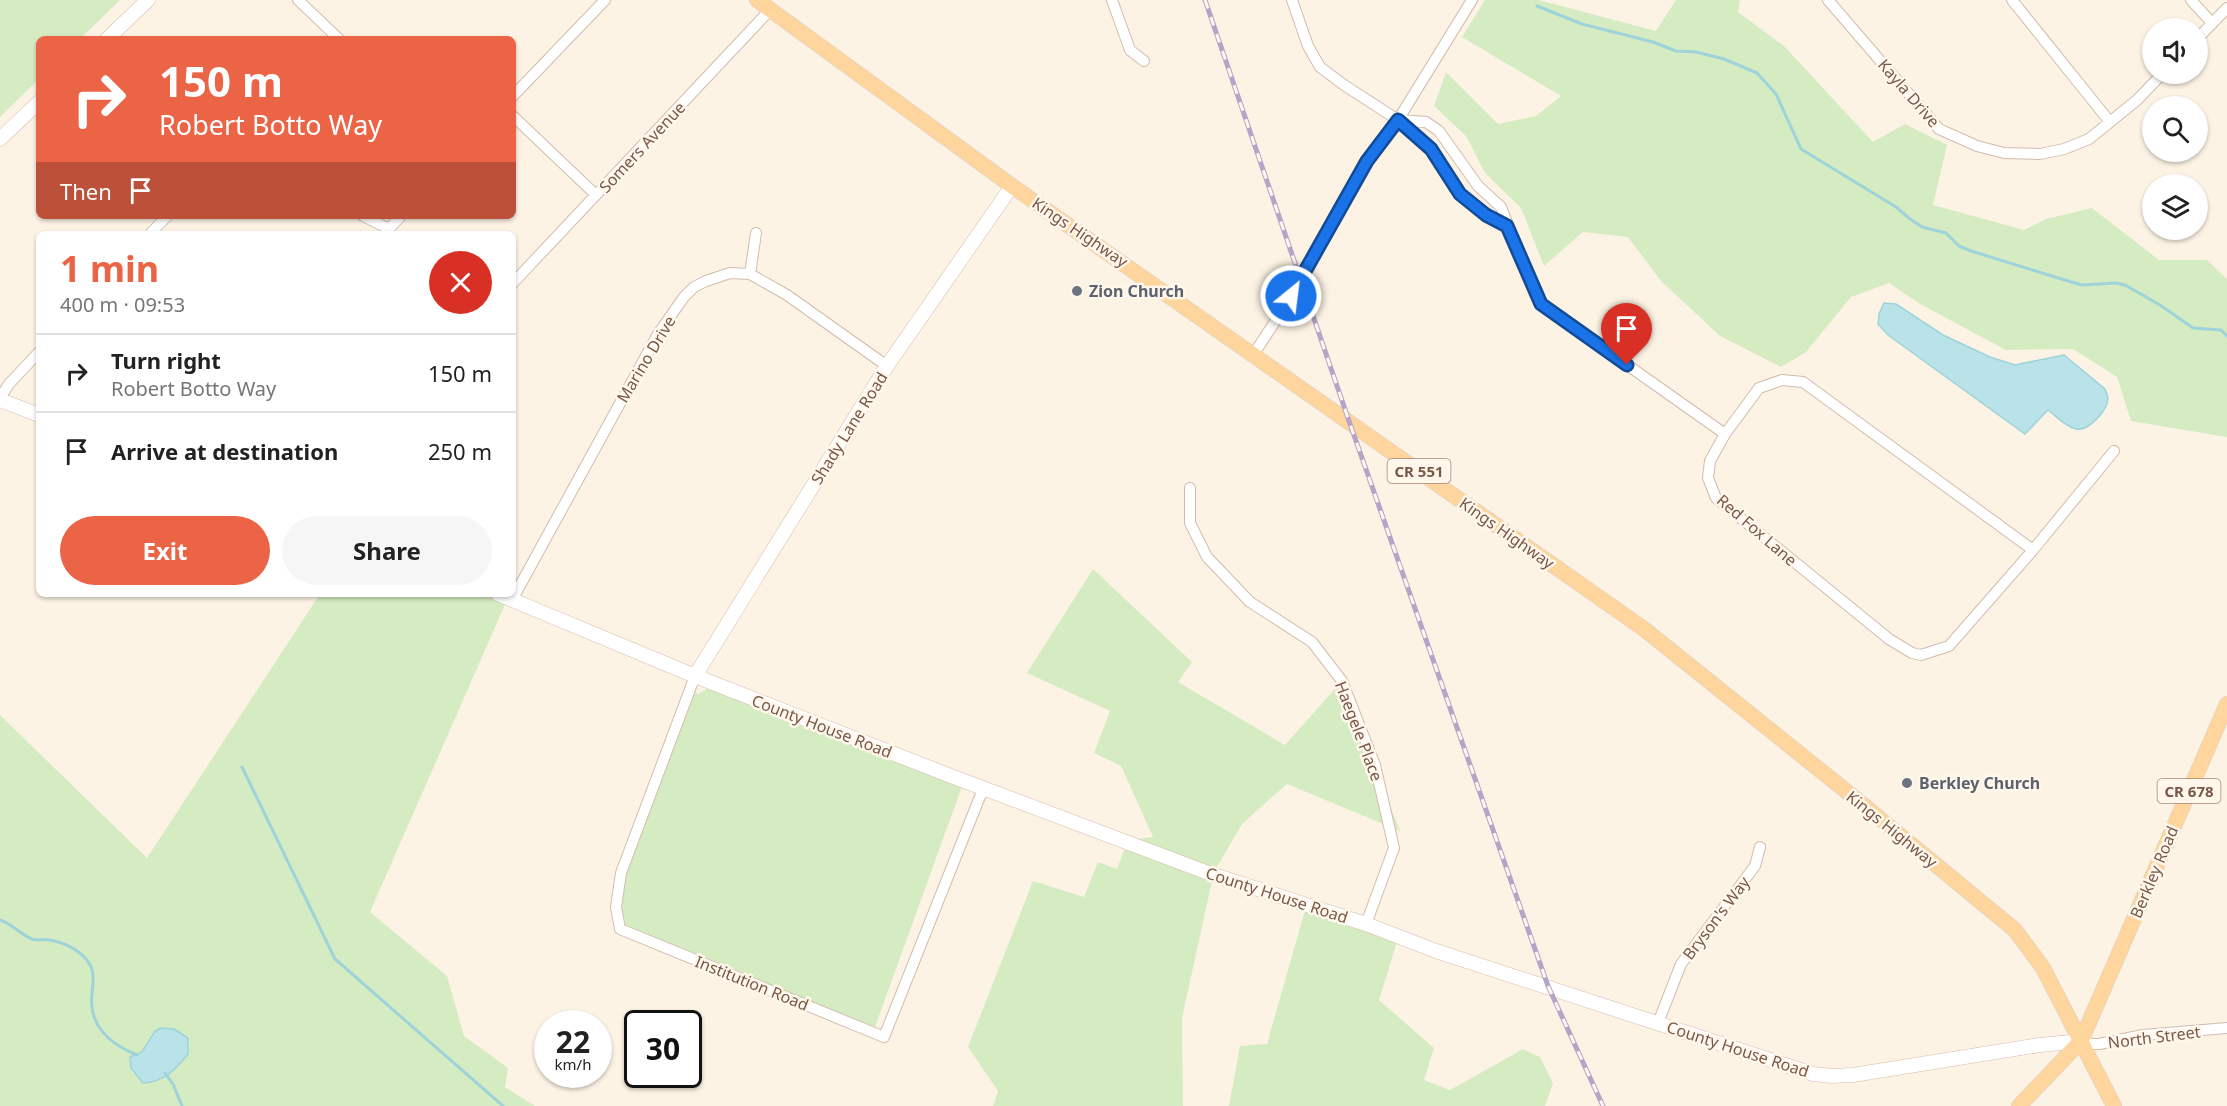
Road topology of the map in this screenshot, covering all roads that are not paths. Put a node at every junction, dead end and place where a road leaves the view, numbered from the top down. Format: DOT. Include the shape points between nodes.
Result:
graph roads {
  1 [pos="148,0"];
  2 [pos="298,0"];
  3 [pos="605,0"];
  4 [pos="1112,0"];
  5 [pos="1292,0"];
  6 [pos="1472,0"];
  7 [pos="1828,0"];
  8 [pos="2012,0"];
  9 [pos="2191,0"];
  10 [pos="764,4"];
  11 [pos="2227,8"];
  12 [pos="2212,23"];
  13 [pos="2208,27"];
  14 [pos="111,36"];
  15 [pos="336,36"];
  16 [pos="1144,61"];
  17 [pos="2152,84"];
  18 [pos="516,93"];
  19 [pos="36,105"];
  20 [pos="516,119"];
  21 [pos="1398,120"];
  22 [pos="2110,122"];
  23 [pos="0,139"];
  24 [pos="1012,186"];
  25 [pos="596,195"];
  26 [pos="164,219"];
  27 [pos="368,219"];
  28 [pos="398,219"];
  29 [pos="1507,226"];
  30 [pos="153,231"];
  31 [pos="386,231"];
  32 [pos="388,231"];
  33 [pos="756,233"];
  34 [pos="750,274"];
  35 [pos="516,280"];
  36 [pos="36,355"];
  37 [pos="1253,355"];
  38 [pos="887,366"];
  39 [pos="0,399"];
  40 [pos="36,414"];
  41 [pos="1725,434"];
  42 [pos="2114,451"];
  43 [pos="1190,488"];
  44 [pos="2033,550"];
  45 [pos="516,593"];
  46 [pos="505,597"];
  47 [pos="514,597"];
  48 [pos="512,600"];
  49 [pos="695,676"];
  50 [pos="2227,704"];
  51 [pos="983,789"];
  52 [pos="1760,847"];
  53 [pos="1366,924"];
  54 [pos="1658,1023"];
  55 [pos="2227,1028"];
  56 [pos="2081,1041"];
  57 [pos="2019,1106"];
  58 [pos="2114,1106"];
  1 -- 14 [label="street"];
  2 -- 15 [label="street"];
  3 -- 18 [label="street"];
  4 -- 16 [label="street" via="1130,50"];
  5 -- 21 [label="street" via="1320,67"];
  6 -- 21 [label="street"];
  7 -- 22 [label="street, Kayla Drive" via="1939,129 1956,138 2004,153 2040,154 2089,139"];
  8 -- 22 [label="street"];
  9 -- 12 [label="street"];
  10 -- 24 [label="main road, Kings Highway / CR 551"];
  10 -- 25 [label="street, Somers Avenue"];
  11 -- 12 [label="street"];
  12 -- 13 [label="street"];
  17 -- 22 [label="street, Kayla Drive"];
  19 -- 23 [label="street"];
  20 -- 25 [label="street"];
  21 -- 29 [label="street" via="1431,149 1460,194"];
  21 -- 29 [label="street" via="1426,122 1439,131 1478,186 1501,207"];
  21 -- 37 [label="street" via="1367,161 1295,290"];
  24 -- 37 [label="main road, Kings Highway / CR 551"];
  24 -- 38 [label="street, Shady Lane Road"];
  25 -- 35 [label="street, Somers Avenue"];
  26 -- 30 [label="street"];
  27 -- 31 [label="street"];
  28 -- 32 [label="street"];
  29 -- 41 [label="street" via="1541,304"];
  33 -- 34 [label="street"];
  34 -- 38 [label="street" via="787,295"];
  34 -- 45 [label="street, Marino Drive" via="730,273 706,281 684,297 658,334"];
  36 -- 39 [label="street"];
  37 -- 56 [label="main road, Kings Highway / CR 551" via="1644,629 1997,914 2036,957"];
  38 -- 49 [label="street, Shady Lane Road"];
  39 -- 40 [label="street"];
  41 -- 44 [label="street, Red Fox Lane" via="1758,388 1782,380 1803,382"];
  41 -- 44 [label="street, Red Fox Lane" via="1710,461 1708,478 1716,498 1889,639 1912,653 1921,655 1949,646"];
  42 -- 44 [label="street, Red Fox Lane"];
  43 -- 53 [label="street, Haegele Place" via="1190,523 1207,556 1250,602 1312,642 1342,681 1375,765 1394,848"];
  46 -- 48 [label="street, County House Road"];
  47 -- 48 [label="street, Marino Drive"];
  48 -- 49 [label="street, County House Road"];
  49 -- 51 [label="street, County House Road"];
  49 -- 51 [label="street, Institution Road" via="621,873 616,907 620,929 884,1037"];
  50 -- 56 [label="main road, Berkley Road / CR 678"];
  51 -- 53 [label="street, County House Road" via="1211,874"];
  52 -- 54 [label="street, Bryson's Way" via="1755,866 1681,964"];
  53 -- 54 [label="street, County House Road" via="1436,951"];
  54 -- 56 [label="street, County House Road" via="1770,1062 1832,1076"];
  55 -- 56 [label="street, North Street" via="2143,1035 2099,1044"];
  56 -- 57 [label="main road, CR 678"];
  56 -- 58 [label="main road, Kings Highway / CR 551"];
}
